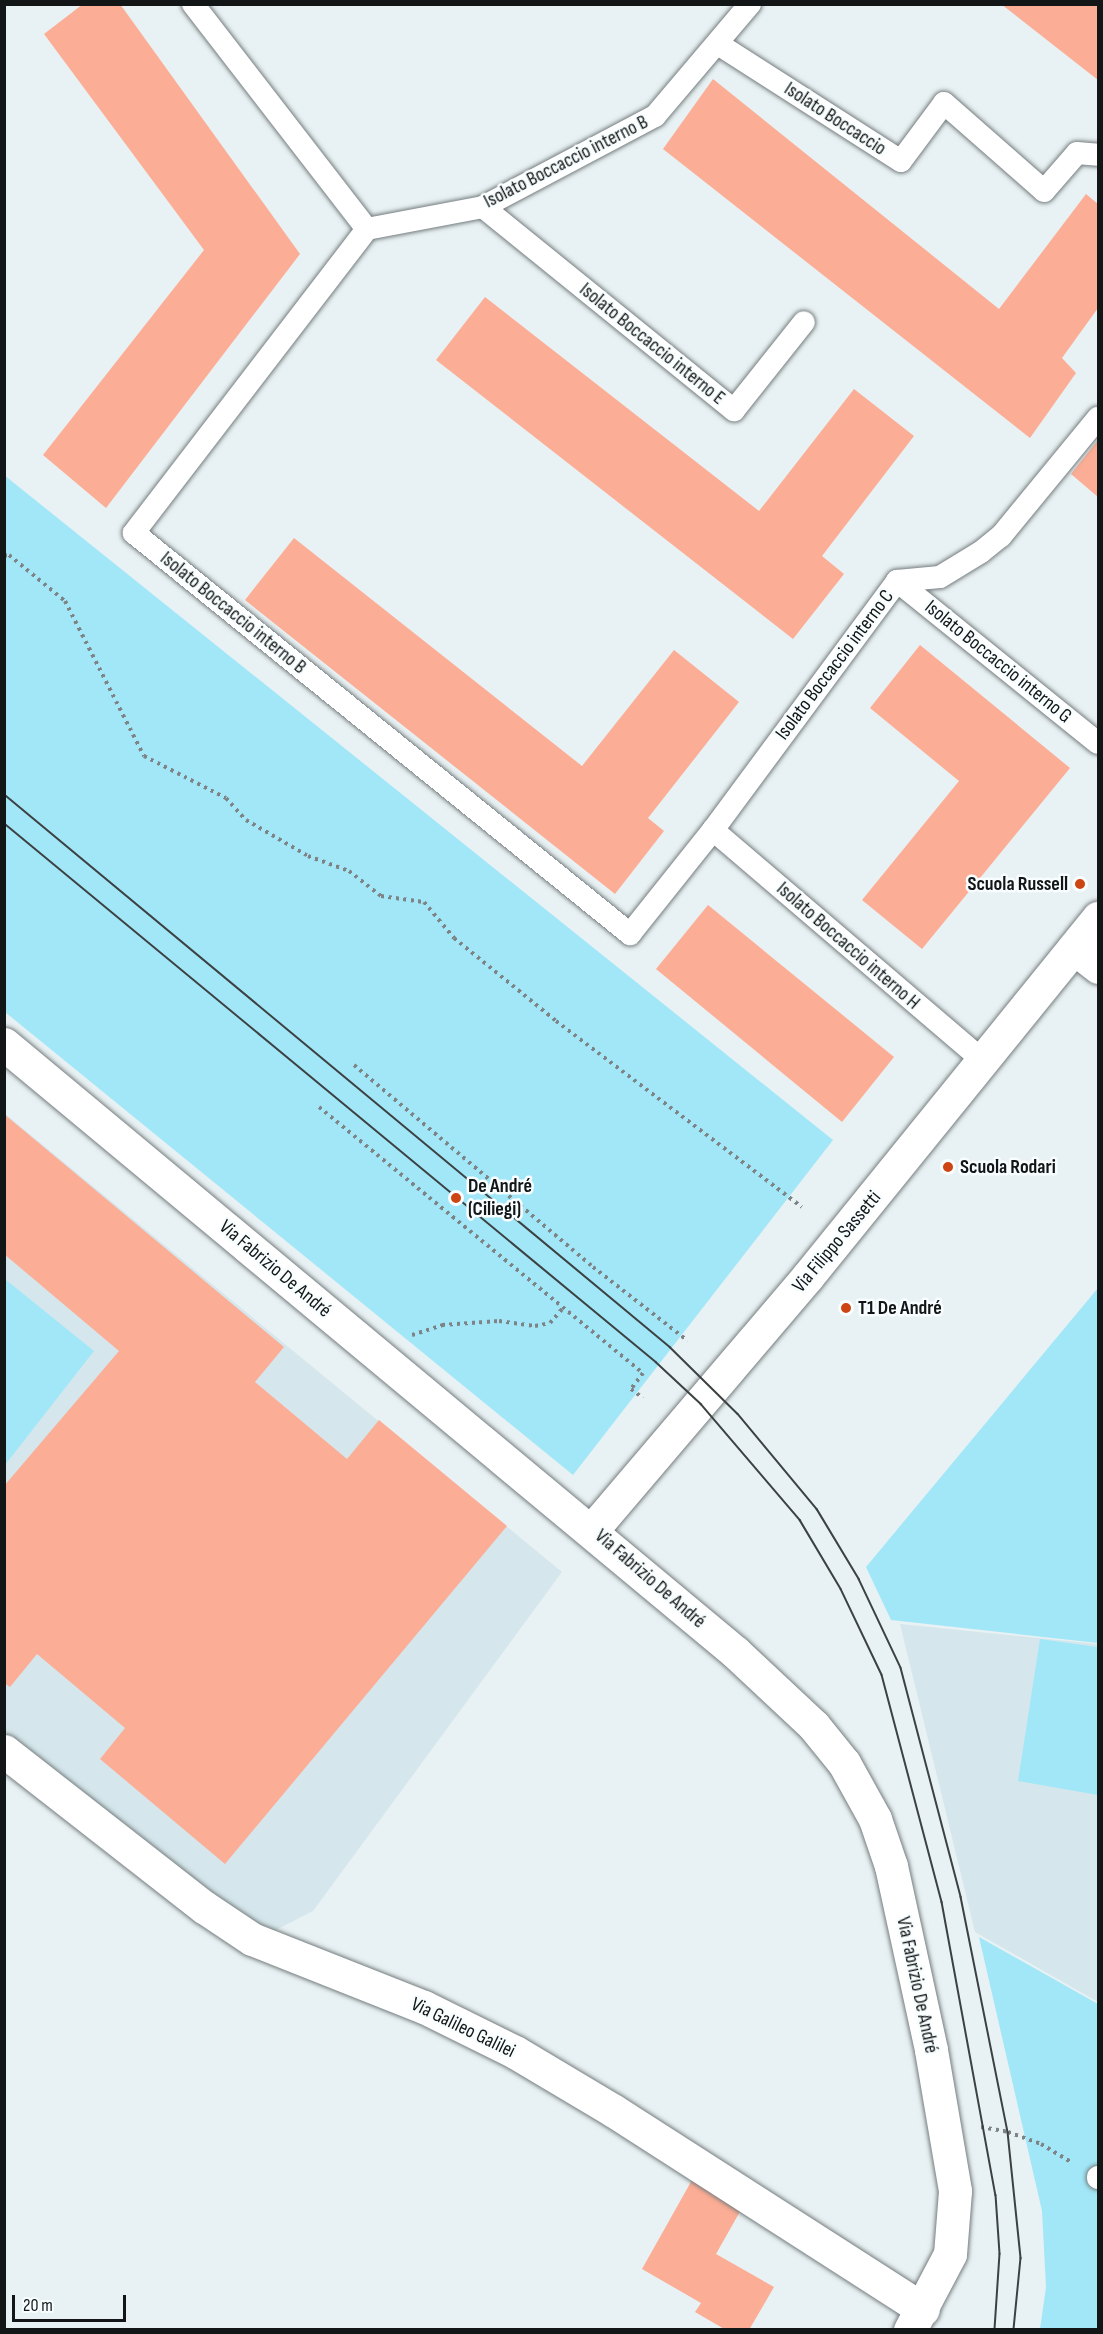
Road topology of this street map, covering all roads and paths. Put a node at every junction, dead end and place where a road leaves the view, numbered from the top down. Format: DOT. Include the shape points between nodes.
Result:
graph roads {
  1 [pos="193,4"];
  2 [pos="750,4"];
  3 [pos="718,44"];
  4 [pos="1098,155"];
  5 [pos="483,207"];
  6 [pos="367,229"];
  7 [pos="804,322"];
  8 [pos="1098,418"];
  9 [pos="4,556"];
  10 [pos="897,581"];
  11 [pos="1098,743"];
  12 [pos="713,830"];
  13 [pos="1098,918"];
  14 [pos="630,934"];
  15 [pos="1086,958"];
  16 [pos="4,1044"];
  17 [pos="983,1061"];
  18 [pos="354,1065"];
  19 [pos="319,1107"];
  20 [pos="802,1207"];
  21 [pos="563,1308"];
  22 [pos="402,1338"];
  23 [pos="688,1341"];
  24 [pos="643,1398"];
  25 [pos="592,1530"];
  26 [pos="4,1751"];
  27 [pos="974,2127"];
  28 [pos="1098,2178"];
  29 [pos="917,2319"];
  1 -- 6 [label="lane"];
  2 -- 3 [label="lane, Isolato Boccaccio interno B"];
  3 -- 4 [label="lane, Isolato Boccaccio" via="901,161 944,103 1044,191 1077,153"];
  3 -- 5 [label="lane, Isolato Boccaccio interno B" via="655,116"];
  5 -- 6 [label="lane, Isolato Boccaccio interno B"];
  5 -- 7 [label="lane, Isolato Boccaccio interno E" via="734,410"];
  6 -- 14 [label="lane, Isolato Boccaccio interno B" via="134,533"];
  8 -- 10 [label="lane, Isolato Boccaccio interno C" via="1001,536 940,577"];
  9 -- 20 [label="path" via="9,555 65,601 144,756 226,798 246,820 308,856 349,871 381,896 424,902 454,938 528,998"];
  10 -- 11 [label="lane, Isolato Boccaccio interno G"];
  10 -- 12 [label="lane, Isolato Boccaccio interno C"];
  12 -- 14 [label="lane, Isolato Boccaccio interno C"];
  12 -- 17 [label="lane, Isolato Boccaccio interno H"];
  13 -- 15 [label="street, Via Filippo Sassetti"];
  15 -- 17 [label="street, Via Filippo Sassetti"];
  16 -- 25 [label="street, Via Fabrizio De André"];
  17 -- 25 [label="street, Via Filippo Sassetti" via="808,1276"];
  18 -- 23 [label="path" via="593,1267"];
  19 -- 21 [label="path"];
  21 -- 22 [label="path" via="550,1323 536,1326 499,1321 442,1325"];
  21 -- 24 [label="path" via="643,1373 631,1389"];
  25 -- 29 [label="street, Via Fabrizio De André" via="735,1652 814,1726 848,1770 875,1819 891,1866 916,1975 955,2191 953,2244 943,2272"];
  26 -- 29 [label="street, Via Galileo Galilei" via="204,1907 252,1939 424,2007 515,2052 614,2110"];
  27 -- 28 [label="path" via="1008,2132 1041,2144"];
}
